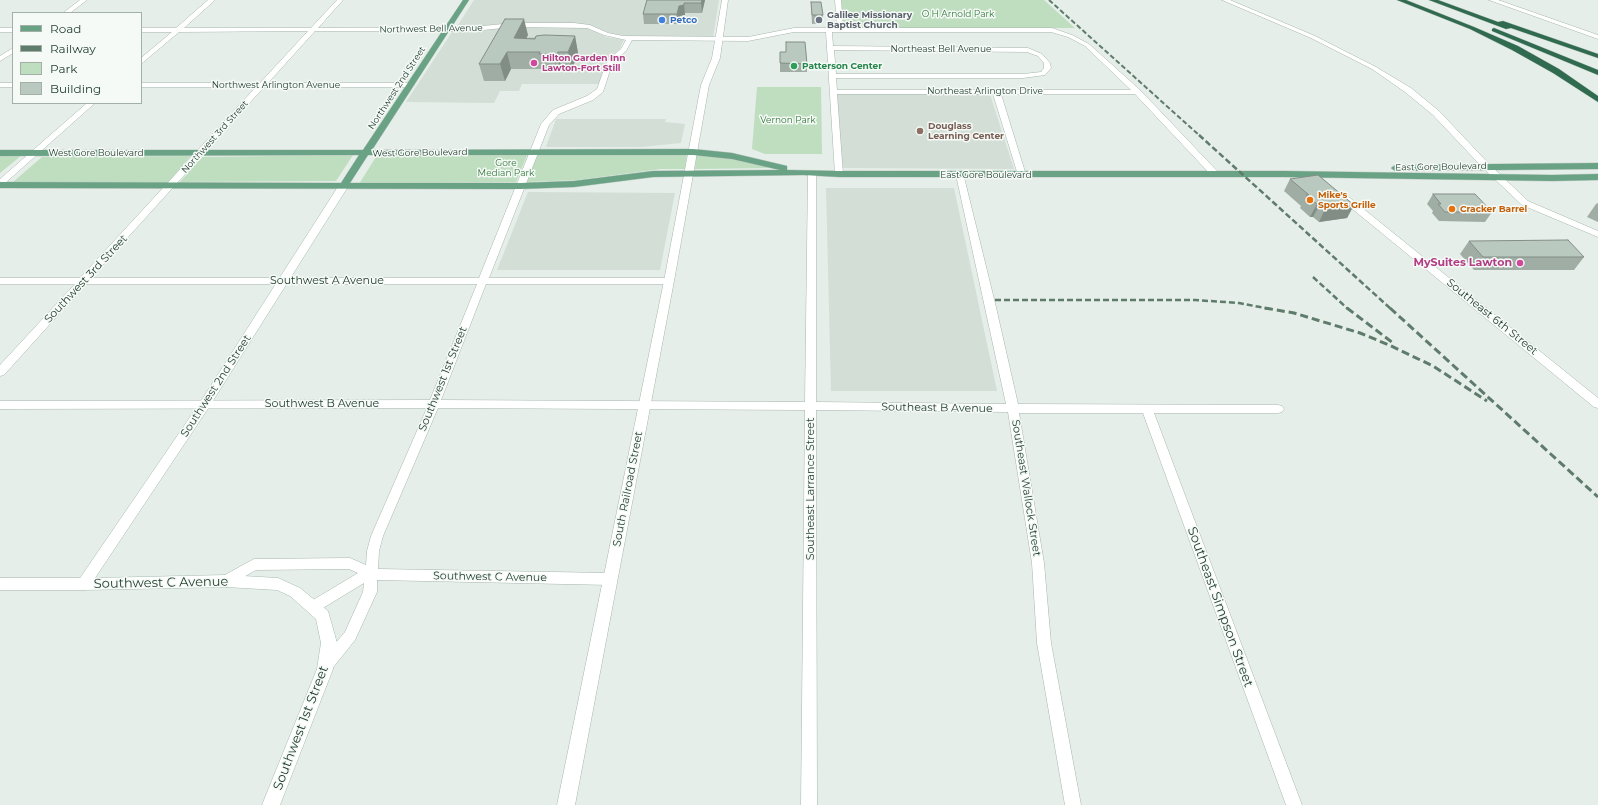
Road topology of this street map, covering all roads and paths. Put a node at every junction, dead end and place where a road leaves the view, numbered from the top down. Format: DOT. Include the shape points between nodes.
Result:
graph roads {
  1 [pos="84,0"];
  2 [pos="212,0"];
  3 [pos="340,0"];
  4 [pos="466,0"];
  5 [pos="725,0"];
  6 [pos="838,0"];
  7 [pos="1225,0"];
  8 [pos="1400,0"];
  9 [pos="1412,0"];
  10 [pos="1432,0"];
  11 [pos="1492,0"];
  12 [pos="67,12"];
  13 [pos="447,29"];
  14 [pos="0,30"];
  15 [pos="12,30"];
  16 [pos="142,30"];
  17 [pos="178,30"];
  18 [pos="313,30"];
  19 [pos="829,30"];
  20 [pos="840,30"];
  21 [pos="1598,37"];
  22 [pos="630,38"];
  23 [pos="719,39"];
  24 [pos="830,48"];
  25 [pos="12,51"];
  26 [pos="1598,56"];
  27 [pos="0,59"];
  28 [pos="142,61"];
  29 [pos="1048,63"];
  30 [pos="1598,65"];
  31 [pos="1598,73"];
  32 [pos="832,76"];
  33 [pos="0,85"];
  34 [pos="12,85"];
  35 [pos="142,85"];
  36 [pos="262,85"];
  37 [pos="411,85"];
  38 [pos="996,91"];
  39 [pos="833,92"];
  40 [pos="1137,92"];
  41 [pos="1598,100"];
  42 [pos="91,104"];
  43 [pos="533,151"];
  44 [pos="693,152"];
  45 [pos="0,153"];
  46 [pos="34,153"];
  47 [pos="366,153"];
  48 [pos="199,154"];
  49 [pos="1486,166"];
  50 [pos="1598,166"];
  51 [pos="688,173"];
  52 [pos="808,173"];
  53 [pos="1313,173"];
  54 [pos="839,174"];
  55 [pos="1215,174"];
  56 [pos="960,175"];
  57 [pos="1022,175"];
  58 [pos="1497,177"];
  59 [pos="1598,177"];
  60 [pos="0,184"];
  61 [pos="172,185"];
  62 [pos="344,185"];
  63 [pos="520,186"];
  64 [pos="1598,234"];
  65 [pos="0,281"];
  66 [pos="84,281"];
  67 [pos="283,281"];
  68 [pos="483,281"];
  69 [pos="669,281"];
  70 [pos="0,372"];
  71 [pos="205,404"];
  72 [pos="434,404"];
  73 [pos="1598,404"];
  74 [pos="0,405"];
  75 [pos="644,405"];
  76 [pos="811,406"];
  77 [pos="1012,409"];
  78 [pos="1278,409"];
  79 [pos="1147,410"];
  80 [pos="370,573"];
  81 [pos="610,579"];
  82 [pos="226,581"];
  83 [pos="0,584"];
  84 [pos="83,584"];
  85 [pos="313,608"];
  86 [pos="326,665"];
  87 [pos="271,805"];
  88 [pos="566,805"];
  89 [pos="809,805"];
  90 [pos="1073,805"];
  91 [pos="1294,805"];
  1 -- 12 [label="street"];
  2 -- 17 [label="street"];
  3 -- 18 [label="street, Northwest 3rd Street"];
  4 -- 13 [label="main road, Northwest 2nd Street"];
  5 -- 23 [label="street, South Railroad Street"];
  6 -- 20 [label="street"];
  7 -- 49 [label="street" via="1313,37 1374,68 1408,90 1436,113"];
  8 -- 41 [label="highway" via="1458,22 1515,48 1556,71"];
  9 -- 31 [label="highway"];
  10 -- 26 [label="highway"];
  10 -- 30 [label="highway"];
  11 -- 21 [label="street"];
  13 -- 18 [label="street, Northwest Bell Avenue"];
  13 -- 22 [label="street, Northwest Bell Avenue" via="574,25 588,26 615,37"];
  13 -- 37 [label="main road, Northwest 2nd Street"];
  14 -- 15 [label="street"];
  16 -- 17 [label="street, Northwest Bell Avenue"];
  17 -- 18 [label="street, Northwest Bell Avenue"];
  17 -- 28 [label="street"];
  18 -- 36 [label="street, Northwest 3rd Street"];
  19 -- 20 [label="street"];
  19 -- 23 [label="street" via="794,30 748,39"];
  19 -- 24 [label="street"];
  20 -- 40 [label="street" via="1052,30 1087,45"];
  22 -- 23 [label="street, Northwest Bell Avenue"];
  22 -- 43 [label="street, Southwest 1st Street" via="624,50 609,64 600,90 590,98 562,109 550,117"];
  23 -- 44 [label="street, South Railroad Street" via="716,58 705,85"];
  24 -- 29 [label="street, Northeast Bell Avenue" via="1015,49 1028,50 1040,55"];
  24 -- 32 [label="street"];
  25 -- 27 [label="street"];
  29 -- 32 [label="street, Northeast Arlington Drive" via="1048,68 1042,74 1022,76"];
  32 -- 39 [label="street"];
  33 -- 34 [label="street"];
  35 -- 36 [label="street, Northwest Arlington Avenue"];
  36 -- 37 [label="street, Northwest Arlington Avenue"];
  36 -- 48 [label="street, Northwest 3rd Street"];
  37 -- 47 [label="main road, Northwest 2nd Street"];
  38 -- 39 [label="street, Northeast Arlington Drive"];
  38 -- 40 [label="street, Northeast Arlington Drive"];
  38 -- 57 [label="street"];
  39 -- 54 [label="street"];
  40 -- 55 [label="street"];
  42 -- 46 [label="street"];
  43 -- 44 [label="main road, West Gore Boulevard"];
  43 -- 47 [label="main road, West Gore Boulevard"];
  43 -- 63 [label="street, Southwest 1st Street"];
  44 -- 51 [label="street, South Railroad Street"];
  44 -- 52 [label="main road, West Gore Boulevard" via="732,156"];
  45 -- 46 [label="main road, West Gore Boulevard"];
  46 -- 48 [label="main road, West Gore Boulevard"];
  46 -- 60 [label="street"];
  47 -- 48 [label="main road, West Gore Boulevard"];
  47 -- 62 [label="main road, Northwest 2nd Street"];
  48 -- 61 [label="street, Northwest 3rd Street"];
  49 -- 50 [label="main road, East Gore Boulevard"];
  49 -- 53 [label="main road, East Gore Boulevard" via="1338,169"];
  49 -- 58 [label="street"];
  51 -- 52 [label="main road, East Gore Boulevard"];
  51 -- 63 [label="main road" via="653,174 574,184"];
  51 -- 69 [label="street, South Railroad Street"];
  52 -- 54 [label="main road, East Gore Boulevard"];
  52 -- 76 [label="street, Southeast Larrance Street"];
  53 -- 55 [label="main road, East Gore Boulevard"];
  53 -- 58 [label="main road, East Gore Boulevard"];
  53 -- 73 [label="street, Southeast 6th Street"];
  54 -- 56 [label="main road, East Gore Boulevard"];
  55 -- 57 [label="main road, East Gore Boulevard"];
  56 -- 57 [label="main road, East Gore Boulevard"];
  56 -- 77 [label="street, Southeast Wallock Street"];
  58 -- 59 [label="main road, East Gore Boulevard"];
  58 -- 64 [label="street" via="1525,203"];
  60 -- 61 [label="main road"];
  61 -- 62 [label="main road"];
  61 -- 66 [label="street, Southwest 3rd Street"];
  62 -- 63 [label="main road"];
  62 -- 67 [label="street, Southwest 2nd Street"];
  63 -- 68 [label="street, Southwest 1st Street"];
  65 -- 66 [label="street, Southwest A Avenue"];
  66 -- 67 [label="street, Southwest A Avenue"];
  66 -- 70 [label="street, Southwest 3rd Street"];
  67 -- 68 [label="street, Southwest A Avenue"];
  67 -- 71 [label="street, Southwest 2nd Street"];
  68 -- 69 [label="street, Southwest A Avenue"];
  68 -- 72 [label="street, Southwest 1st Street"];
  69 -- 75 [label="street, South Railroad Street"];
  71 -- 72 [label="street, Southwest B Avenue"];
  71 -- 74 [label="street, Southwest B Avenue"];
  71 -- 84 [label="street, Southwest 2nd Street"];
  72 -- 75 [label="street, Southwest B Avenue"];
  72 -- 80 [label="street, Southwest 1st Street" via="378,536"];
  75 -- 76 [label="street, Southeast B Avenue"];
  75 -- 81 [label="street, South Railroad Street"];
  76 -- 77 [label="street, Southeast B Avenue"];
  76 -- 89 [label="street, Southeast Larrance Street"];
  77 -- 79 [label="street, Southeast B Avenue"];
  77 -- 90 [label="street, Southeast Wallock Street" via="1038,563 1044,643"];
  78 -- 79 [label="street, Southeast B Avenue"];
  79 -- 91 [label="street, Southeast Simpson Street"];
  80 -- 81 [label="street, Southwest C Avenue"];
  80 -- 82 [label="street" via="350,563 254,565"];
  80 -- 85 [label="street"];
  80 -- 86 [label="street, Southwest 1st Street" via="370,592 350,636"];
  81 -- 88 [label="street, South Railroad Street"];
  82 -- 84 [label="street, Southwest C Avenue"];
  82 -- 85 [label="street, Southwest C Avenue" via="278,584 295,592"];
  83 -- 84 [label="street, Southwest C Avenue"];
  85 -- 86 [label="street, Southwest 1st Street" via="323,616 329,643"];
  86 -- 87 [label="street, Southwest 1st Street"];
}
